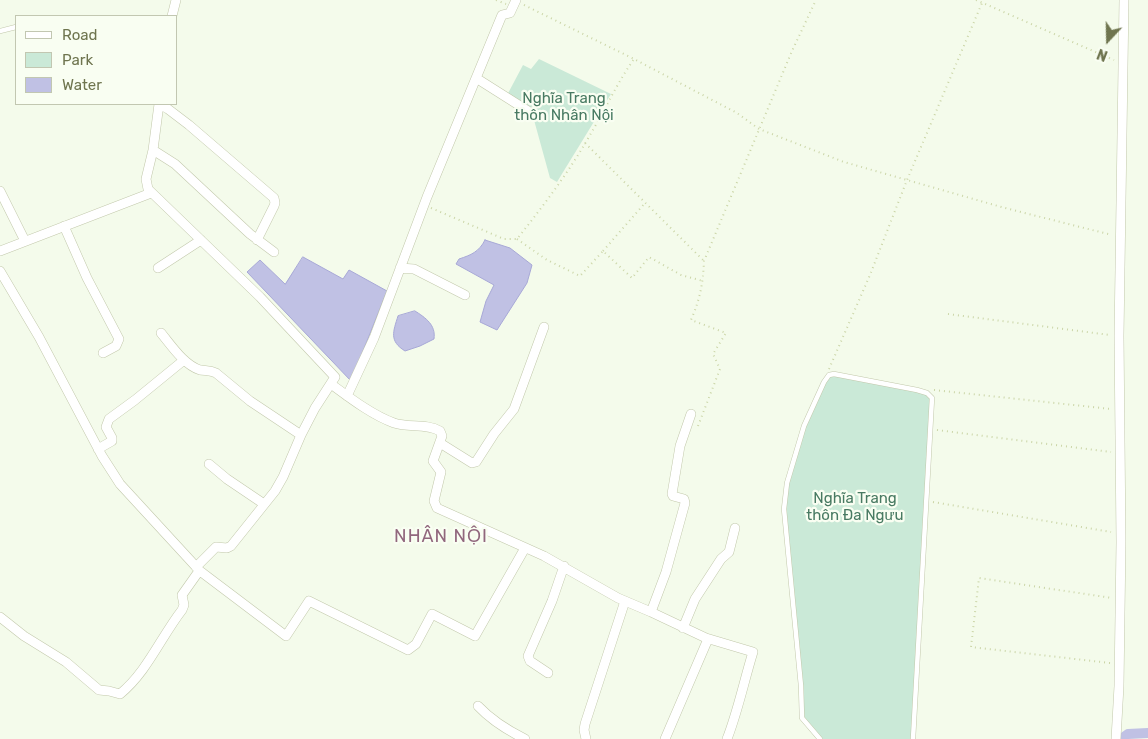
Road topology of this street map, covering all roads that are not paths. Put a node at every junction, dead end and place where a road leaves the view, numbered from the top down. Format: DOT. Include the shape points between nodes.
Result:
graph roads {
  1 [pos="176,0"];
  2 [pos="516,0"];
  3 [pos="1124,0"];
  4 [pos="172,15"];
  5 [pos="15,27"];
  6 [pos="0,31"];
  7 [pos="476,78"];
  8 [pos="159,105"];
  9 [pos="161,105"];
  10 [pos="536,116"];
  11 [pos="153,150"];
  12 [pos="0,191"];
  13 [pos="151,193"];
  14 [pos="64,226"];
  15 [pos="201,240"];
  16 [pos="257,240"];
  17 [pos="24,241"];
  18 [pos="0,252"];
  19 [pos="274,252"];
  20 [pos="158,268"];
  21 [pos="400,268"];
  22 [pos="0,271"];
  23 [pos="465,295"];
  24 [pos="544,327"];
  25 [pos="161,333"];
  26 [pos="103,353"];
  27 [pos="184,360"];
  28 [pos="331,384"];
  29 [pos="347,396"];
  30 [pos="691,414"];
  31 [pos="301,434"];
  32 [pos="440,443"];
  33 [pos="98,449"];
  34 [pos="210,464"];
  35 [pos="264,504"];
  36 [pos="735,528"];
  37 [pos="525,548"];
  38 [pos="564,566"];
  39 [pos="197,569"];
  40 [pos="625,601"];
  41 [pos="652,612"];
  42 [pos="0,617"];
  43 [pos="683,628"];
  44 [pos="708,639"];
  45 [pos="548,673"];
  46 [pos="478,706"];
  47 [pos="1116,736"];
  48 [pos="525,739"];
  49 [pos="586,739"];
  50 [pos="665,739"];
  51 [pos="726,739"];
  52 [pos="820,739"];
  53 [pos="913,739"];
  1 -- 4 [label="street"];
  2 -- 7 [label="street" via="510,13 502,15"];
  3 -- 47 [label="street" via="1121,534"];
  5 -- 6 [label="lane"];
  7 -- 10 [label="street"];
  7 -- 21 [label="street"];
  8 -- 11 [label="street"];
  9 -- 16 [label="street" via="274,198 276,203"];
  11 -- 13 [label="street" via="146,182"];
  11 -- 16 [label="street" via="175,164"];
  12 -- 17 [label="street"];
  13 -- 14 [label="street"];
  13 -- 15 [label="street"];
  14 -- 17 [label="street"];
  14 -- 26 [label="street" via="119,339 116,346"];
  15 -- 20 [label="street"];
  15 -- 28 [label="street" via="333,373 335,378"];
  16 -- 19 [label="street"];
  17 -- 18 [label="street"];
  21 -- 23 [label="street" via="414,269"];
  21 -- 29 [label="street" via="374,338"];
  22 -- 33 [label="street"];
  24 -- 32 [label="street" via="514,409 476,462 472,463"];
  25 -- 27 [label="street"];
  27 -- 31 [label="street" via="199,369 216,373 250,401"];
  27 -- 33 [label="street" via="109,419 106,427 112,441"];
  28 -- 29 [label="street"];
  28 -- 31 [label="street"];
  29 -- 32 [label="street" via="394,423 437,430 442,435"];
  30 -- 41 [label="street" via="680,446 672,494 684,499 685,503"];
  31 -- 35 [label="street" via="284,477"];
  32 -- 37 [label="street" via="433,461 441,474 434,499 436,506"];
  33 -- 39 [label="street" via="120,484"];
  34 -- 35 [label="street"];
  35 -- 39 [label="street" via="231,546 216,547"];
  36 -- 43 [label="street" via="729,552 695,599"];
  37 -- 38 [label="street"];
  37 -- 39 [label="street" via="475,636 432,614 416,644 408,650 309,601 286,636"];
  38 -- 40 [label="street"];
  38 -- 45 [label="street" via="528,656 530,661"];
  39 -- 42 [label="street" via="182,594 182,610 149,659 120,694 99,690 66,662"];
  40 -- 41 [label="street"];
  40 -- 49 [label="street" via="585,724"];
  41 -- 43 [label="street"];
  43 -- 44 [label="street"];
  44 -- 50 [label="street"];
  44 -- 51 [label="street" via="753,652 736,717"];
  46 -- 48 [label="street" via="496,722"];
  52 -- 53 [label="lane" via="802,718 784,509 787,482 804,426 824,382 834,374 917,390 932,398"];
}
